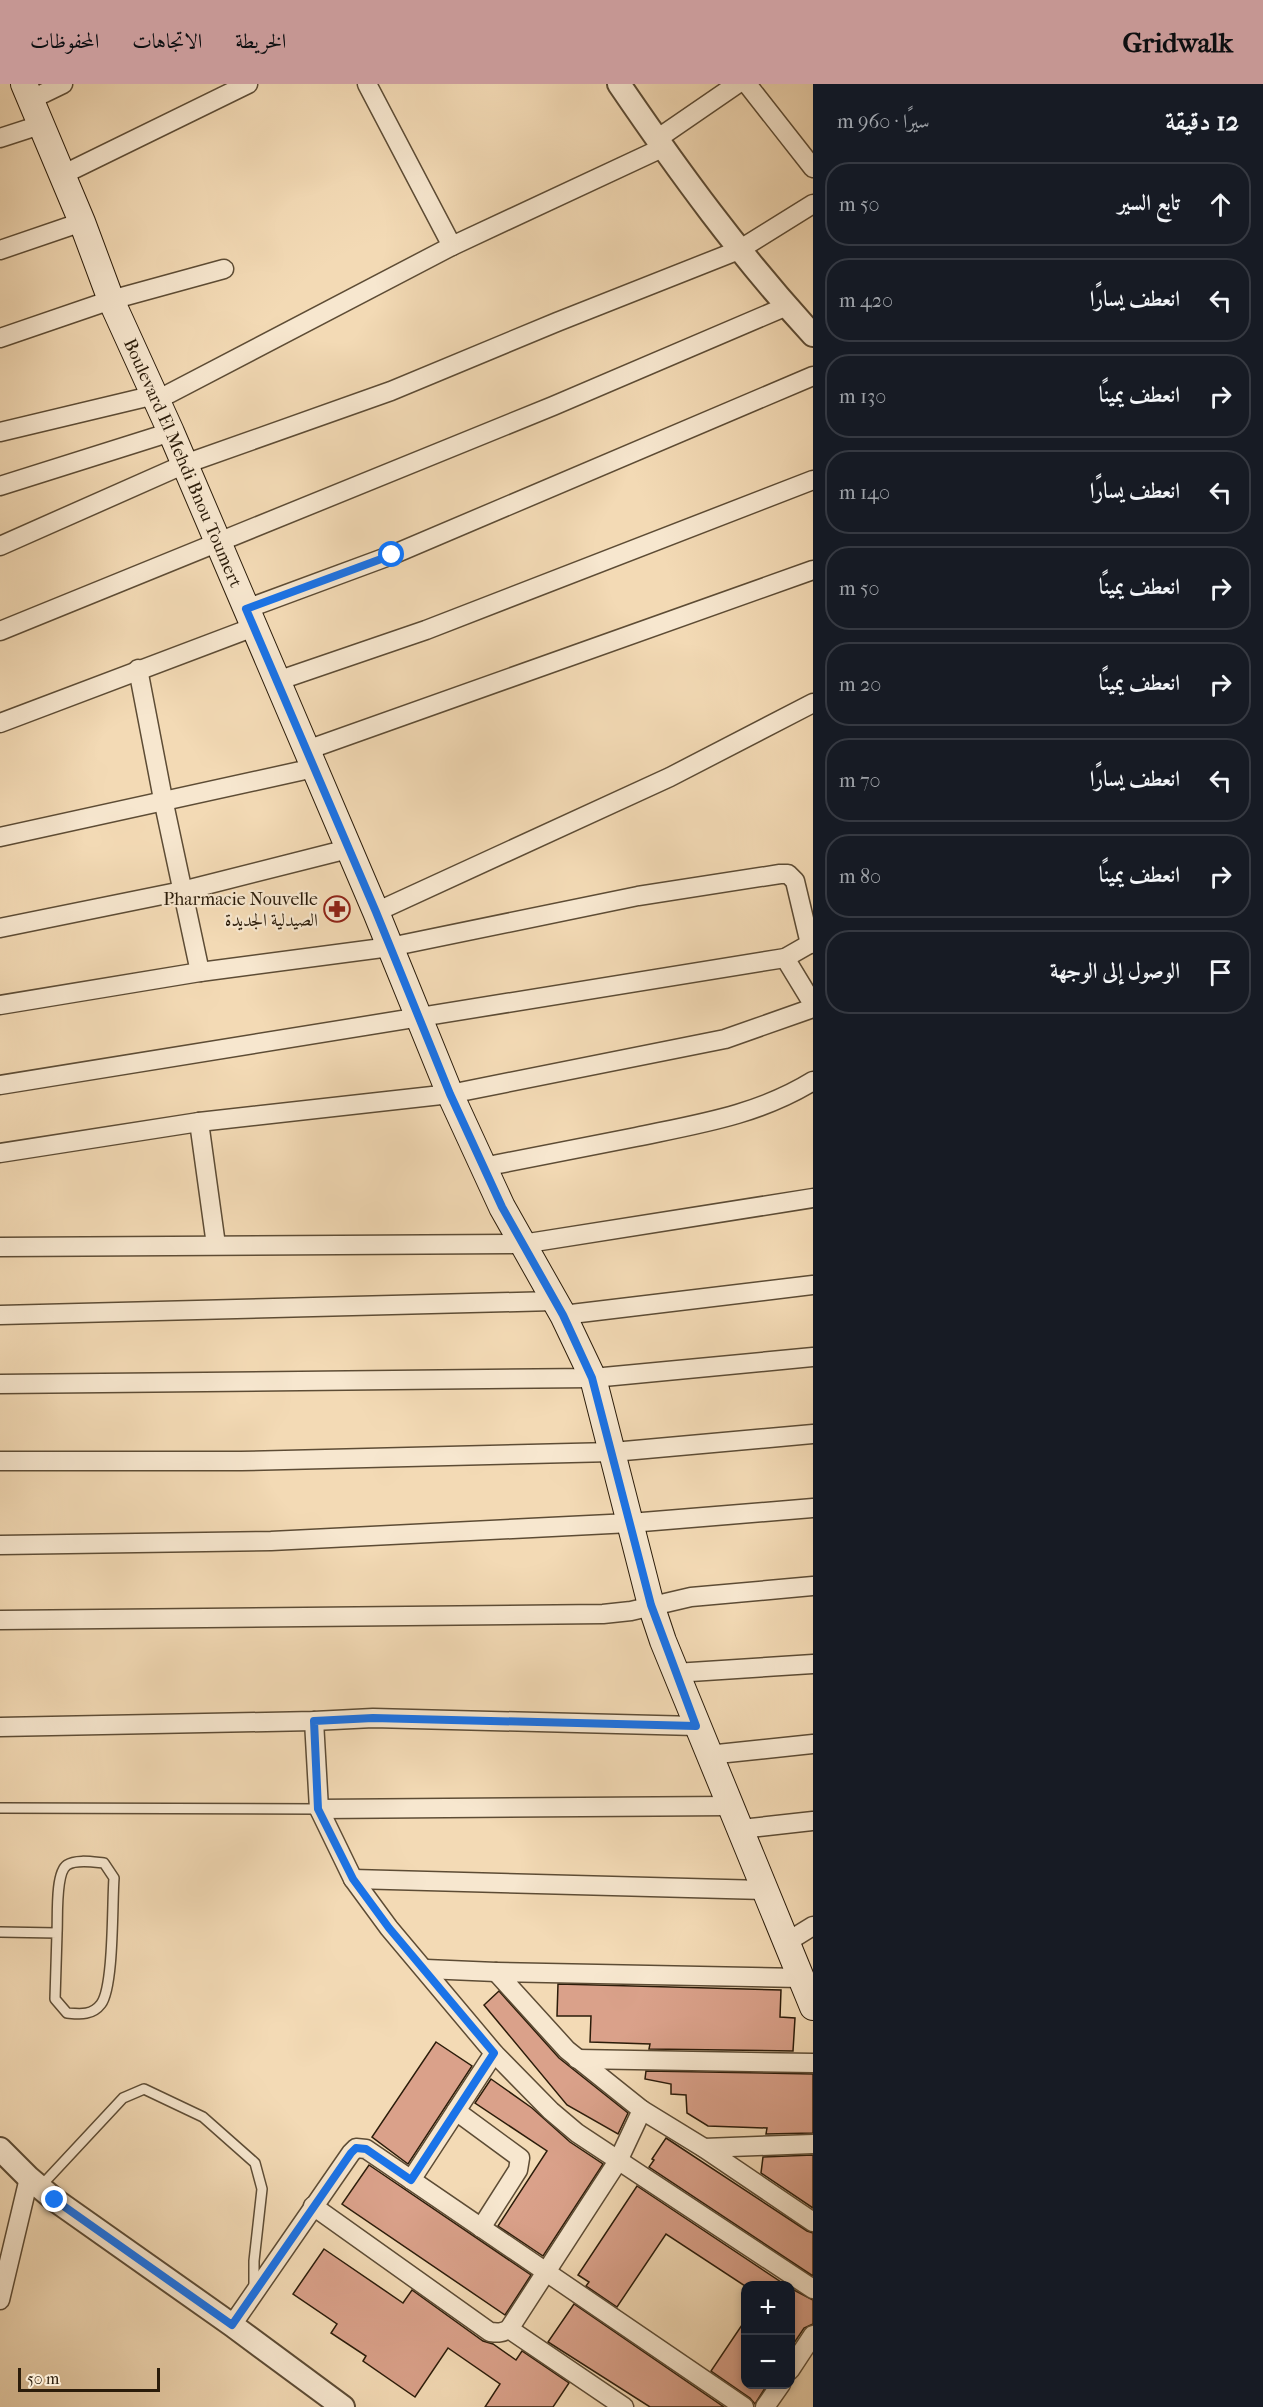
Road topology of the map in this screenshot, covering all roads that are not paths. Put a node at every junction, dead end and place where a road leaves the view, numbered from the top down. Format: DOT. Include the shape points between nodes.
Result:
graph roads {
  1 [pos="63,84"];
  2 [pos="248,84"];
  3 [pos="367,84"];
  4 [pos="619,84"];
  5 [pos="737,84"];
  6 [pos="747,84"];
  7 [pos="27,92"];
  8 [pos="40,125"];
  9 [pos="0,138"];
  10 [pos="660,143"];
  11 [pos="813,168"];
  12 [pos="62,175"];
  13 [pos="813,204"];
  14 [pos="82,222"];
  15 [pos="452,246"];
  16 [pos="0,250"];
  17 [pos="739,250"];
  18 [pos="224,269"];
  19 [pos="111,300"];
  20 [pos="787,306"];
  21 [pos="813,335"];
  22 [pos="0,338"];
  23 [pos="813,376"];
  24 [pos="156,398"];
  25 [pos="0,432"];
  26 [pos="171,432"];
  27 [pos="185,464"];
  28 [pos="813,480"];
  29 [pos="0,486"];
  30 [pos="218,543"];
  31 [pos="0,546"];
  32 [pos="813,570"];
  33 [pos="250,618"];
  34 [pos="0,632"];
  35 [pos="138,669"];
  36 [pos="277,681"];
  37 [pos="813,703"];
  38 [pos="0,723"];
  39 [pos="310,759"];
  40 [pos="163,799"];
  41 [pos="0,837"];
  42 [pos="348,849"];
  43 [pos="183,891"];
  44 [pos="376,912"];
  45 [pos="0,928"];
  46 [pos="811,943"];
  47 [pos="390,946"];
  48 [pos="785,958"];
  49 [pos="200,972"];
  50 [pos="0,1005"];
  51 [pos="813,1006"];
  52 [pos="420,1018"];
  53 [pos="813,1081"];
  54 [pos="0,1085"];
  55 [pos="450,1094"];
  56 [pos="199,1122"];
  57 [pos="0,1152"];
  58 [pos="483,1167"];
  59 [pos="813,1198"];
  60 [pos="522,1244"];
  61 [pos="216,1245"];
  62 [pos="0,1247"];
  63 [pos="813,1285"];
  64 [pos="559,1308"];
  65 [pos="0,1315"];
  66 [pos="813,1357"];
  67 [pos="592,1378"];
  68 [pos="0,1384"];
  69 [pos="813,1434"];
  70 [pos="613,1452"];
  71 [pos="0,1461"];
  72 [pos="813,1509"];
  73 [pos="630,1522"];
  74 [pos="0,1545"];
  75 [pos="813,1586"];
  76 [pos="651,1605"];
  77 [pos="0,1620"];
  78 [pos="813,1664"];
  79 [pos="675,1673"];
  80 [pos="314,1721"];
  81 [pos="696,1726"];
  82 [pos="0,1727"];
  83 [pos="813,1744"];
  84 [pos="708,1755"];
  85 [pos="730,1806"];
  86 [pos="0,1808"];
  87 [pos="318,1809"];
  88 [pos="813,1821"];
  89 [pos="741,1829"];
  90 [pos="353,1879"];
  91 [pos="765,1890"];
  92 [pos="813,1926"];
  93 [pos="0,1932"];
  94 [pos="57,1933"];
  95 [pos="787,1942"];
  96 [pos="426,1969"];
  97 [pos="496,1972"];
  98 [pos="801,1978"];
  99 [pos="813,2007"];
  100 [pos="494,2053"];
  101 [pos="577,2059"];
  102 [pos="813,2063"];
  103 [pos="642,2110"];
  104 [pos="456,2111"];
  105 [pos="813,2144"];
  106 [pos="704,2148"];
  107 [pos="0,2149"];
  108 [pos="618,2161"];
  109 [pos="411,2180"];
  110 [pos="35,2183"];
  111 [pos="313,2206"];
  112 [pos="813,2222"];
  113 [pos="481,2228"];
  114 [pos="546,2272"];
  115 [pos="813,2289"];
  116 [pos="254,2292"];
  117 [pos="0,2300"];
  118 [pos="232,2325"];
  119 [pos="509,2329"];
  120 [pos="813,2335"];
  121 [pos="795,2362"];
  122 [pos="778,2389"];
  123 [pos="343,2407"];
  124 [pos="624,2407"];
  125 [pos="744,2407"];
  126 [pos="765,2407"];
  1 -- 7 [label="street"];
  2 -- 12 [label="street"];
  3 -- 15 [label="street"];
  4 -- 10 [label="street"];
  5 -- 10 [label="street"];
  6 -- 11 [label="street"];
  7 -- 8 [label="main road, Boulevard El Mehdi Bnou Toumert"];
  8 -- 9 [label="street"];
  8 -- 12 [label="main road, Boulevard El Mehdi Bnou Toumert"];
  10 -- 15 [label="street"];
  10 -- 17 [label="street"];
  12 -- 14 [label="main road, Boulevard El Mehdi Bnou Toumert"];
  13 -- 17 [label="street"];
  14 -- 16 [label="street"];
  14 -- 19 [label="main road, Boulevard El Mehdi Bnou Toumert"];
  15 -- 24 [label="street"];
  17 -- 20 [label="street"];
  17 -- 27 [label="street" via="391,391"];
  18 -- 19 [label="street"];
  19 -- 22 [label="street"];
  19 -- 24 [label="main road, Boulevard El Mehdi Bnou Toumert"];
  20 -- 21 [label="street"];
  20 -- 30 [label="street"];
  23 -- 33 [label="street"];
  24 -- 25 [label="street"];
  24 -- 26 [label="main road, Boulevard El Mehdi Bnou Toumert"];
  26 -- 27 [label="main road, Boulevard El Mehdi Bnou Toumert"];
  26 -- 29 [label="street"];
  27 -- 30 [label="main road, Boulevard El Mehdi Bnou Toumert"];
  27 -- 31 [label="street"];
  28 -- 36 [label="street" via="426,630"];
  30 -- 33 [label="main road, Boulevard El Mehdi Bnou Toumert"];
  30 -- 34 [label="street"];
  32 -- 39 [label="street"];
  33 -- 35 [label="street"];
  33 -- 36 [label="main road, Boulevard El Mehdi Bnou Toumert"];
  35 -- 38 [label="street"];
  35 -- 40 [label="street"];
  36 -- 39 [label="main road, Boulevard El Mehdi Bnou Toumert"];
  37 -- 44 [label="street" via="670,777"];
  39 -- 40 [label="street"];
  39 -- 42 [label="main road, Boulevard El Mehdi Bnou Toumert"];
  40 -- 41 [label="street"];
  40 -- 43 [label="street"];
  42 -- 43 [label="street"];
  42 -- 44 [label="main road, Boulevard El Mehdi Bnou Toumert"];
  43 -- 45 [label="street"];
  43 -- 49 [label="street"];
  44 -- 47 [label="main road, Boulevard El Mehdi Bnou Toumert"];
  46 -- 47 [label="street" via="795,880 789,874 780,874 638,896"];
  46 -- 48 [label="street"];
  47 -- 49 [label="street"];
  47 -- 52 [label="main road, Boulevard El Mehdi Bnou Toumert"];
  48 -- 51 [label="street"];
  48 -- 52 [label="street"];
  49 -- 50 [label="street"];
  51 -- 55 [label="street" via="725,1039"];
  52 -- 54 [label="street"];
  52 -- 55 [label="main road, Boulevard El Mehdi Bnou Toumert"];
  53 -- 58 [label="street" via="766,1105 693,1125"];
  55 -- 56 [label="street"];
  55 -- 58 [label="main road, Boulevard El Mehdi Bnou Toumert"];
  56 -- 57 [label="street"];
  56 -- 61 [label="street"];
  58 -- 60 [label="main road, Boulevard El Mehdi Bnou Toumert"];
  59 -- 60 [label="street"];
  60 -- 61 [label="street"];
  60 -- 64 [label="main road, Boulevard El Mehdi Bnou Toumert"];
  61 -- 62 [label="street"];
  63 -- 64 [label="street"];
  64 -- 65 [label="street"];
  64 -- 67 [label="main road, Boulevard El Mehdi Bnou Toumert"];
  66 -- 67 [label="street"];
  67 -- 68 [label="street"];
  67 -- 70 [label="main road, Boulevard El Mehdi Bnou Toumert"];
  69 -- 70 [label="street"];
  70 -- 71 [label="street" via="252,1461"];
  70 -- 73 [label="main road, Boulevard El Mehdi Bnou Toumert"];
  72 -- 73 [label="street"];
  73 -- 74 [label="street" via="271,1541"];
  73 -- 76 [label="main road, Boulevard El Mehdi Bnou Toumert"];
  75 -- 76 [label="street" via="691,1597"];
  76 -- 77 [label="street" via="631,1611 572,1615"];
  76 -- 79 [label="main road, Boulevard El Mehdi Bnou Toumert"];
  78 -- 79 [label="street"];
  79 -- 81 [label="main road, Boulevard El Mehdi Bnou Toumert"];
  80 -- 81 [label="street" via="373,1718"];
  80 -- 82 [label="street"];
  80 -- 87 [label="street"];
  81 -- 84 [label="main road, Boulevard El Mehdi Bnou Toumert"];
  83 -- 84 [label="street"];
  84 -- 85 [label="main road, Boulevard El Mehdi Bnou Toumert"];
  85 -- 87 [label="street"];
  85 -- 89 [label="main road, Boulevard El Mehdi Bnou Toumert"];
  86 -- 87 [label="lane"];
  87 -- 90 [label="street"];
  88 -- 89 [label="street"];
  89 -- 91 [label="main road, Boulevard El Mehdi Bnou Toumert"];
  90 -- 91 [label="street"];
  90 -- 96 [label="street"];
  91 -- 95 [label="main road, Boulevard El Mehdi Bnou Toumert"];
  92 -- 95 [label="street"];
  93 -- 94 [label="lane"];
  94 -- 94 [label="lane" via="60,1873 68,1864 104,1863 114,1878 108,1985 101,2005 85,2014 66,2013 55,1999"];
  95 -- 98 [label="main road, Boulevard El Mehdi Bnou Toumert"];
  96 -- 97 [label="street"];
  96 -- 100 [label="street"];
  97 -- 98 [label="street"];
  97 -- 101 [label="street"];
  98 -- 99 [label="main road, Boulevard El Mehdi Bnou Toumert"];
  100 -- 104 [label="street"];
  100 -- 108 [label="street" via="551,2111"];
  101 -- 102 [label="street"];
  101 -- 103 [label="street"];
  103 -- 106 [label="street"];
  103 -- 108 [label="street"];
  104 -- 109 [label="street"];
  104 -- 113 [label="street" via="520,2158 518,2170"];
  105 -- 106 [label="street"];
  106 -- 112 [label="street"];
  107 -- 110 [label="street"];
  108 -- 114 [label="street"];
  108 -- 115 [label="street"];
  109 -- 111 [label="street" via="366,2149 356,2148"];
  109 -- 113 [label="street"];
  110 -- 116 [label="lane" via="123,2098 144,2089 203,2117 255,2163 262,2189"];
  110 -- 117 [label="street"];
  110 -- 118 [label="street"];
  111 -- 116 [label="street"];
  111 -- 119 [label="street" via="490,2332"];
  113 -- 114 [label="street"];
  114 -- 119 [label="street"];
  114 -- 125 [label="street"];
  116 -- 118 [label="street"];
  118 -- 123 [label="street"];
  119 -- 124 [label="street"];
  120 -- 121 [label="street"];
  122 -- 126 [label="street"];
}
